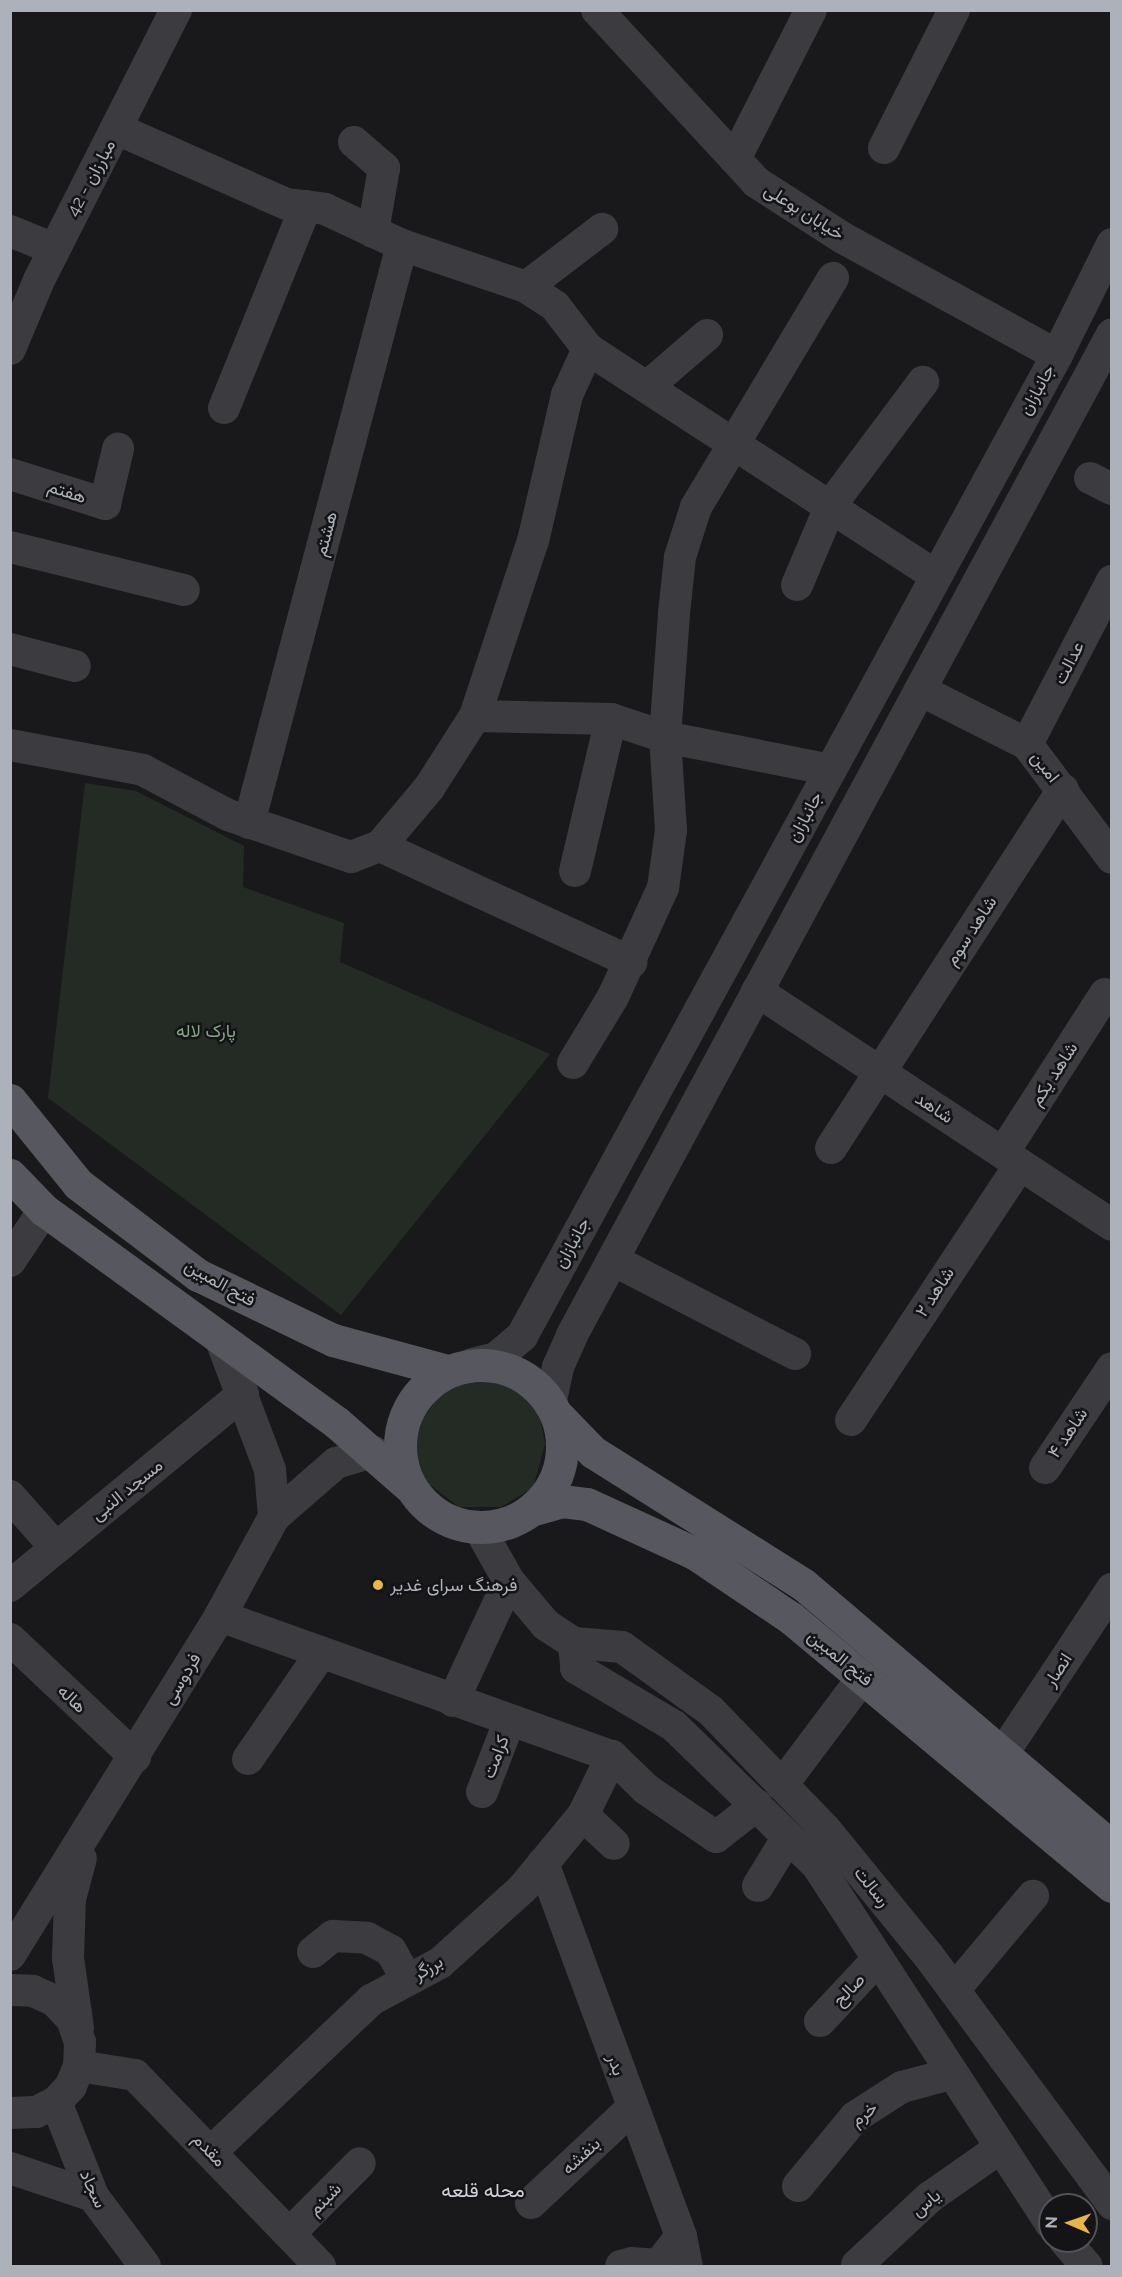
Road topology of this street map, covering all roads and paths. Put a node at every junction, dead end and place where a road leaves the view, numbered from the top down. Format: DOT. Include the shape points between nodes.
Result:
graph roads {
  1 [pos="176,10"];
  2 [pos="597,10"];
  3 [pos="811,10"];
  4 [pos="954,10"];
  5 [pos="625,22"];
  6 [pos="117,129"];
  7 [pos="354,142"];
  8 [pos="884,148"];
  9 [pos="735,159"];
  10 [pos="306,206"];
  11 [pos="602,229"];
  12 [pos="10,231"];
  13 [pos="373,232"];
  14 [pos="1112,244"];
  15 [pos="402,245"];
  16 [pos="54,249"];
  17 [pos="833,278"];
  18 [pos="526,287"];
  19 [pos="1112,334"];
  20 [pos="706,335"];
  21 [pos="10,348"];
  22 [pos="588,349"];
  23 [pos="1056,355"];
  24 [pos="923,382"];
  25 [pos="648,386"];
  26 [pos="224,408"];
  27 [pos="734,439"];
  28 [pos="118,450"];
  29 [pos="10,474"];
  30 [pos="831,505"];
  31 [pos="10,546"];
  32 [pos="936,576"];
  33 [pos="1112,581"];
  34 [pos="796,585"];
  35 [pos="184,590"];
  36 [pos="10,649"];
  37 [pos="75,666"];
  38 [pos="920,690"];
  39 [pos="475,716"];
  40 [pos="611,719"];
  41 [pos="665,737"];
  42 [pos="1027,744"];
  43 [pos="10,745"];
  44 [pos="831,770"];
  45 [pos="1063,789"];
  46 [pos="249,823"];
  47 [pos="380,846"];
  48 [pos="1112,858"];
  49 [pos="574,871"];
  50 [pos="631,962"];
  51 [pos="758,991"];
  52 [pos="1105,994"];
  53 [pos="573,1063"];
  54 [pos="879,1072"];
  55 [pos="10,1100"];
  56 [pos="831,1148"];
  57 [pos="1011,1159"];
  58 [pos="10,1175"];
  59 [pos="44,1209"];
  60 [pos="1112,1225"];
  61 [pos="613,1260"];
  62 [pos="10,1261"];
  63 [pos="539,1304"];
  64 [pos="575,1331"];
  65 [pos="221,1340"];
  66 [pos="795,1354"];
  67 [pos="460,1368"];
  68 [pos="1112,1368"];
  69 [pos="243,1394"];
  70 [pos="553,1409"];
  71 [pos="851,1420"];
  72 [pos="373,1452"];
  73 [pos="1045,1468"];
  74 [pos="410,1487"];
  75 [pos="10,1497"];
  76 [pos="531,1510"];
  77 [pos="274,1517"];
  78 [pos="479,1528"];
  79 [pos="56,1548"];
  80 [pos="509,1581"];
  81 [pos="10,1586"];
  82 [pos="1112,1588"];
  83 [pos="220,1616"];
  84 [pos="10,1639"];
  85 [pos="573,1643"];
  86 [pos="321,1653"];
  87 [pos="863,1677"];
  88 [pos="453,1701"];
  89 [pos="509,1722"];
  90 [pos="1004,1752"];
  91 [pos="612,1756"];
  92 [pos="135,1757"];
  93 [pos="248,1759"];
  94 [pos="783,1785"];
  95 [pos="482,1792"];
  96 [pos="757,1805"];
  97 [pos="583,1815"];
  98 [pos="86,1837"];
  99 [pos="788,1837"];
  100 [pos="614,1844"];
  101 [pos="1112,1847"];
  102 [pos="543,1863"];
  103 [pos="758,1886"];
  104 [pos="1112,1886"];
  105 [pos="1033,1896"];
  106 [pos="15,1936"];
  107 [pos="313,1952"];
  108 [pos="877,1960"];
  109 [pos="407,1980"];
  110 [pos="10,1990"];
  111 [pos="954,1990"];
  112 [pos="820,2021"];
  113 [pos="80,2054"];
  114 [pos="951,2074"];
  115 [pos="56,2102"];
  116 [pos="631,2109"];
  117 [pos="10,2113"];
  118 [pos="1000,2148"];
  119 [pos="211,2152"];
  120 [pos="360,2163"];
  121 [pos="10,2168"];
  122 [pos="798,2186"];
  123 [pos="93,2196"];
  124 [pos="531,2203"];
  125 [pos="1112,2204"];
  126 [pos="1038,2205"];
  127 [pos="289,2234"];
  128 [pos="681,2236"];
  129 [pos="1076,2253"];
  130 [pos="857,2265"];
  131 [pos="145,2266"];
  132 [pos="320,2266"];
  133 [pos="621,2266"];
  134 [pos="687,2266"];
  135 [pos="1087,2266"];
  1 -- 6 [label="street, مبارزان - 42"];
  2 -- 5 [label="street, خیابان بوعلی"];
  3 -- 9 [label="street"];
  4 -- 8 [label="street"];
  5 -- 9 [label="street, خیابان بوعلی"];
  6 -- 10 [label="street" via="286,204"];
  6 -- 16 [label="street, مبارزان - 42"];
  7 -- 13 [label="street" via="384,168"];
  9 -- 23 [label="street, خیابان بوعلی" via="756,182 843,238"];
  10 -- 13 [label="street" via="325,209"];
  10 -- 26 [label="street"];
  11 -- 18 [label="street"];
  12 -- 16 [label="street"];
  13 -- 15 [label="street"];
  14 -- 23 [label="street, جانبازان"];
  15 -- 18 [label="street"];
  15 -- 46 [label="street, هشتم"];
  16 -- 21 [label="street, مبارزان - 42"];
  17 -- 27 [label="street"];
  18 -- 22 [label="street" via="555,306"];
  19 -- 38 [label="street"];
  20 -- 25 [label="street"];
  22 -- 25 [label="street"];
  22 -- 39 [label="street" via="567,395 533,541"];
  23 -- 32 [label="street, جانبازان"];
  24 -- 30 [label="street"];
  25 -- 27 [label="street"];
  27 -- 30 [label="street"];
  27 -- 41 [label="street" via="696,507 680,557"];
  28 -- 29 [label="street, هفتم" via="105,504"];
  30 -- 32 [label="street"];
  30 -- 34 [label="street"];
  31 -- 35 [label="street"];
  32 -- 44 [label="street, جانبازان"];
  33 -- 42 [label="street, عدالت"];
  36 -- 37 [label="street"];
  38 -- 42 [label="street, امین"];
  38 -- 51 [label="street"];
  39 -- 40 [label="street"];
  39 -- 47 [label="street" via="429,788"];
  40 -- 41 [label="street"];
  40 -- 49 [label="street"];
  41 -- 44 [label="street"];
  41 -- 50 [label="street" via="671,830 663,888"];
  42 -- 45 [label="street, امین"];
  43 -- 46 [label="street" via="143,770"];
  44 -- 63 [label="street, جانبازان"];
  45 -- 48 [label="street, امین"];
  45 -- 54 [label="street, شاهد سوم"];
  46 -- 47 [label="street" via="351,857"];
  47 -- 50 [label="street"];
  50 -- 53 [label="street"];
  51 -- 54 [label="street, شاهد"];
  51 -- 61 [label="street"];
  52 -- 57 [label="street, شاهد یکم"];
  54 -- 56 [label="street, شاهد سوم"];
  54 -- 57 [label="street, شاهد"];
  55 -- 67 [label="main road, فتح المبین" via="78,1184 198,1275 333,1340"];
  57 -- 60 [label="street, شاهد"];
  57 -- 71 [label="street, شاهد ۲"];
  58 -- 59 [label="main road"];
  59 -- 62 [label="street"];
  59 -- 65 [label="main road"];
  61 -- 64 [label="street"];
  61 -- 66 [label="street"];
  63 -- 64 [label="street" via="551,1326"];
  63 -- 67 [label="street, جانبازان" via="508,1351"];
  64 -- 70 [label="street" via="558,1366"];
  65 -- 69 [label="street"];
  65 -- 72 [label="main road"];
  67 -- 70 [label="main road" via="498,1366 522,1375"];
  67 -- 74 [label="main road" via="425,1386 409,1406 400,1433 400,1461"];
  68 -- 73 [label="street, شاهد ۴"];
  69 -- 77 [label="street" via="270,1470"];
  69 -- 79 [label="street, مسجد النبی"];
  70 -- 76 [label="main road" via="562,1440 560,1466 550,1490"];
  70 -- 90 [label="main road, فتح المبین" via="593,1452 804,1585"];
  72 -- 74 [label="main road"];
  72 -- 77 [label="street" via="336,1463"];
  74 -- 78 [label="main road" via="428,1508 444,1518"];
  75 -- 79 [label="street"];
  76 -- 78 [label="main road" via="507,1524"];
  76 -- 87 [label="main road, فتح المبین" via="562,1501 587,1504 696,1554 791,1618"];
  77 -- 83 [label="street, فردوسی"];
  78 -- 80 [label="street, رسالت"];
  79 -- 81 [label="street, مسجد النبی"];
  80 -- 85 [label="street, رسالت" via="546,1625"];
  80 -- 88 [label="street"];
  82 -- 90 [label="street, انصار"];
  83 -- 86 [label="street"];
  83 -- 92 [label="street, فردوسی"];
  84 -- 92 [label="street, هاله"];
  85 -- 94 [label="street, رسالت" via="622,1647 711,1712"];
  85 -- 96 [label="street, رسالت" via="576,1668 674,1726"];
  86 -- 88 [label="street"];
  86 -- 93 [label="street"];
  87 -- 94 [label="street"];
  87 -- 104 [label="main road, فتح المبین"];
  88 -- 89 [label="street"];
  89 -- 91 [label="street"];
  89 -- 95 [label="street, کرامت"];
  90 -- 101 [label="main road, فتح المبین"];
  91 -- 96 [label="street" via="646,1789 716,1837"];
  91 -- 97 [label="street, برزگر"];
  92 -- 98 [label="street, فردوسی"];
  94 -- 111 [label="street, رسالت" via="826,1830"];
  96 -- 99 [label="street, رسالت"];
  97 -- 100 [label="street"];
  97 -- 102 [label="street, برزگر"];
  98 -- 106 [label="street, فردوسی"];
  98 -- 113 [label="street" via="70,1899 68,1958"];
  99 -- 103 [label="street"];
  99 -- 108 [label="street, رسالت" via="817,1865"];
  102 -- 109 [label="street, برزگر" via="523,1888 440,1963"];
  102 -- 116 [label="street, بدر"];
  105 -- 111 [label="street"];
  107 -- 109 [label="street" via="333,1936 367,1938 391,1951"];
  108 -- 112 [label="street, صالح"];
  108 -- 114 [label="street, رسالت"];
  109 -- 119 [label="street, برزگر" via="371,2000"];
  110 -- 113 [label="street" via="33,1991 55,2001 72,2019"];
  111 -- 125 [label="street, رسالت"];
  113 -- 115 [label="street" via="71,2086"];
  113 -- 119 [label="street, مقدم" via="135,2075"];
  114 -- 118 [label="street, رسالت"];
  114 -- 122 [label="street, خرم" via="902,2087 855,2117"];
  115 -- 117 [label="street" via="36,2112"];
  115 -- 123 [label="street, سجاد"];
  116 -- 124 [label="street, بنفشه"];
  116 -- 128 [label="street, بدر"];
  118 -- 126 [label="street, رسالت"];
  118 -- 130 [label="street, یاس" via="930,2197"];
  119 -- 127 [label="street, مقدم"];
  120 -- 127 [label="street, شبنم"];
  121 -- 123 [label="street"];
  123 -- 131 [label="street, سجاد"];
  127 -- 132 [label="street, مقدم"];
  128 -- 133 [label="street" via="659,2265"];
  128 -- 134 [label="street, بدر"];
  129 -- 135 [label="street"];
}
